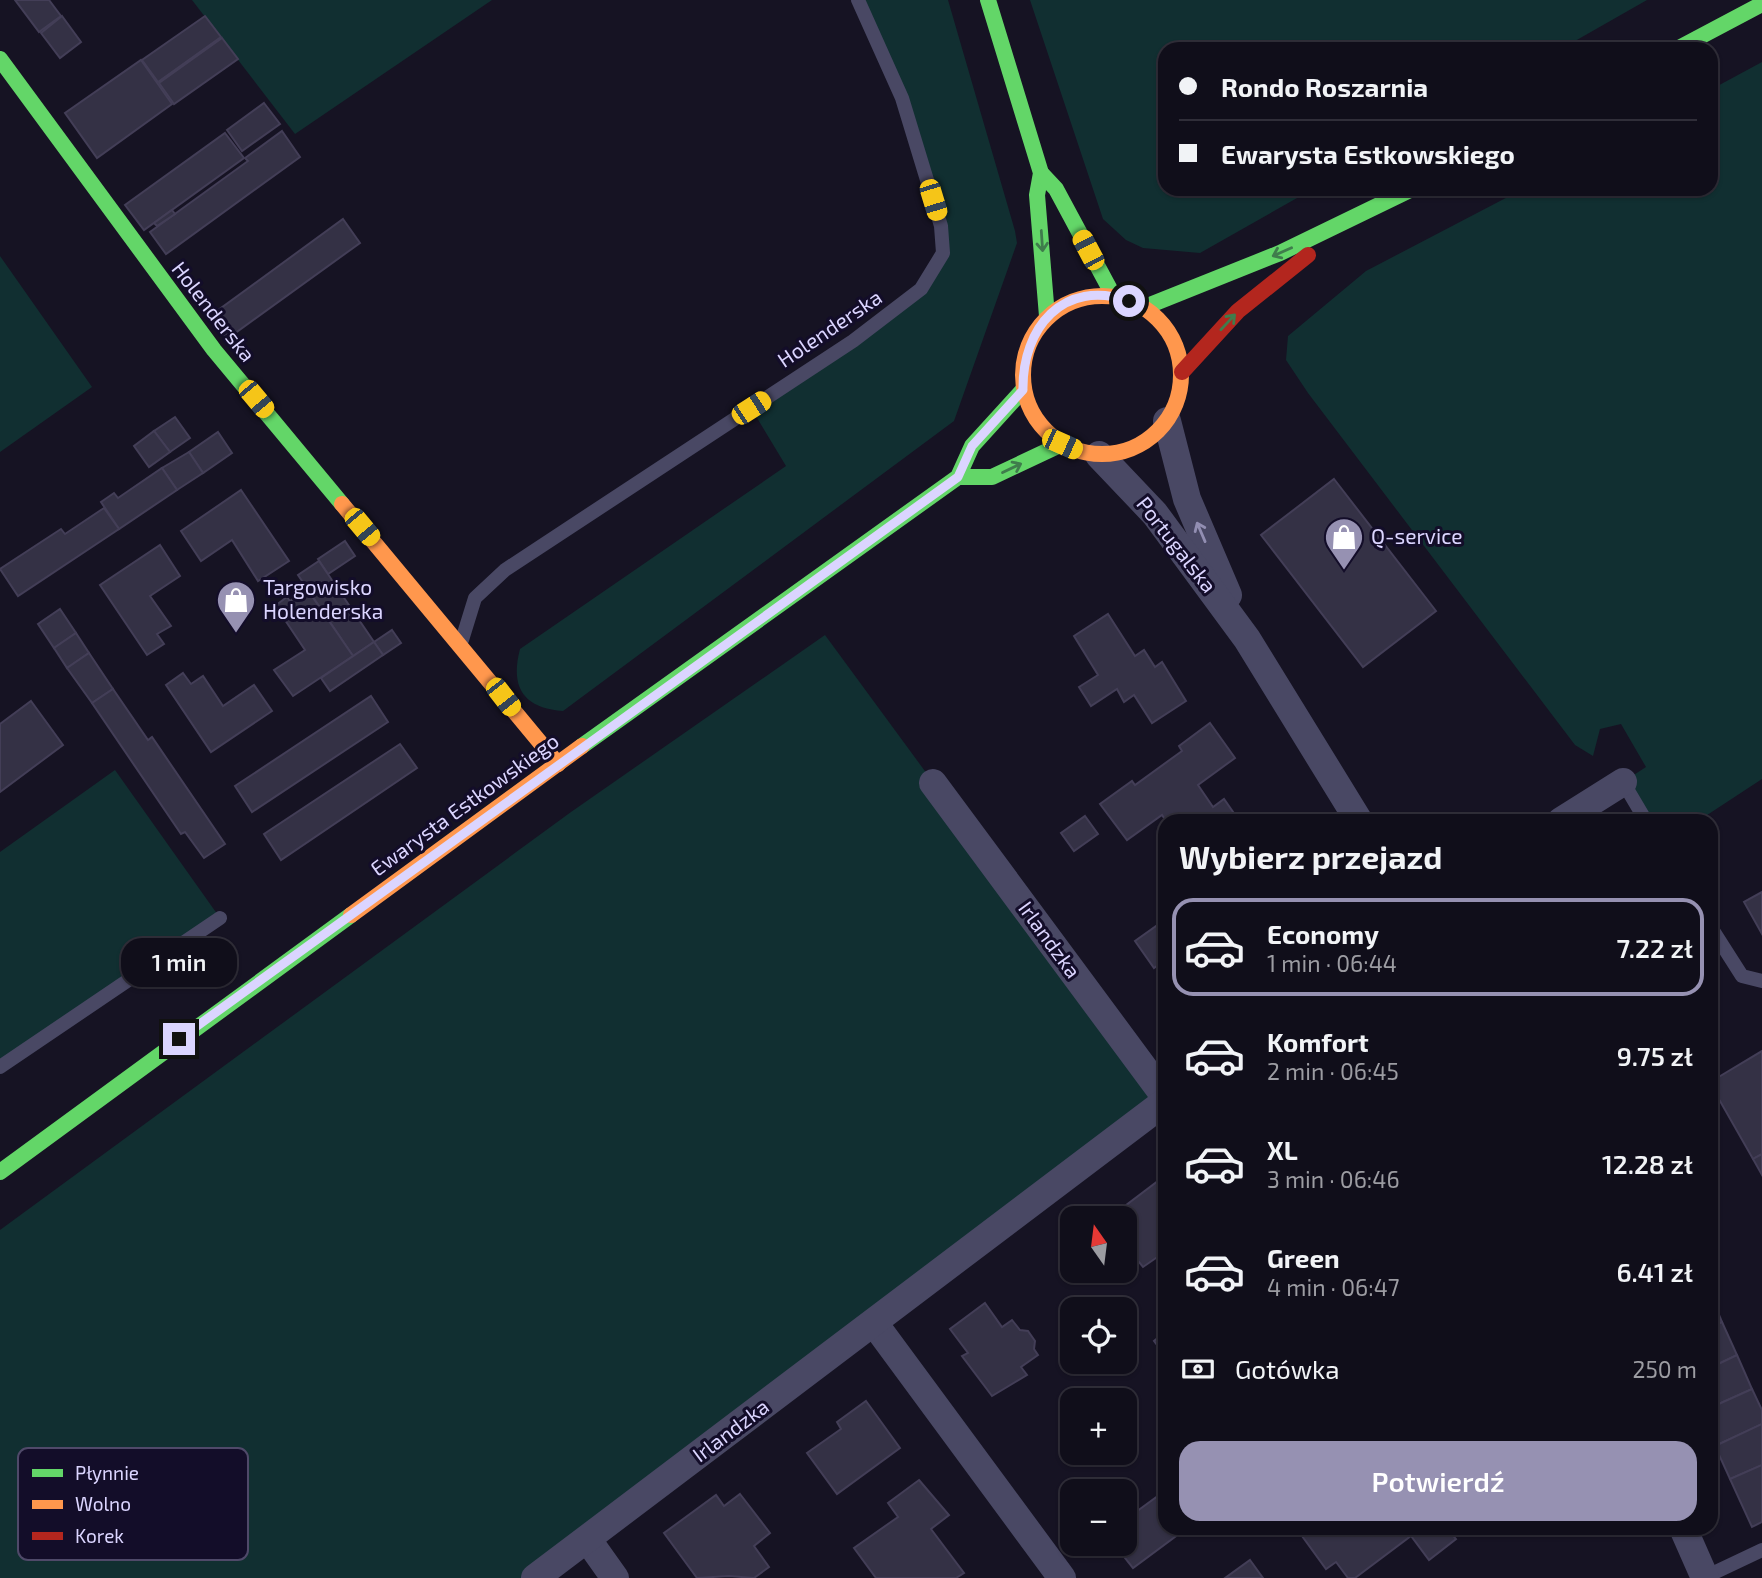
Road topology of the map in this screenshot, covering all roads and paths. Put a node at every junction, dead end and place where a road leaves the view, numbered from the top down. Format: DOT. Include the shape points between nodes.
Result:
graph roads {
  1 [pos="858,0"];
  2 [pos="988,0"];
  3 [pos="1762,4"];
  4 [pos="1690,42"];
  5 [pos="0,59"];
  6 [pos="1041,173"];
  7 [pos="1399,196"];
  8 [pos="1345,225"];
  9 [pos="1112,295"];
  10 [pos="1145,307"];
  11 [pos="1047,316"];
  12 [pos="1182,372"];
  13 [pos="1023,390"];
  14 [pos="1167,421"];
  15 [pos="1062,444"];
  16 [pos="1099,454"];
  17 [pos="958,477"];
  18 [pos="1247,639"];
  19 [pos="461,644"];
  20 [pos="558,764"];
  21 [pos="1623,782"];
  22 [pos="933,783"];
  23 [pos="1355,814"];
  24 [pos="1572,814"];
  25 [pos="1642,814"];
  26 [pos="220,918"];
  27 [pos="1718,938"];
  28 [pos="1762,981"];
  29 [pos="0,1067"];
  30 [pos="1158,1103"];
  31 [pos="1158,1112"];
  32 [pos="0,1172"];
  33 [pos="874,1323"];
  34 [pos="1686,1535"];
  35 [pos="588,1540"];
  36 [pos="1762,1550"];
  37 [pos="1705,1577"];
  38 [pos="535,1578"];
  39 [pos="615,1578"];
  40 [pos="1062,1578"];
  1 -- 19 [label="lane, Holenderska" via="902,98 941,226 943,253 921,289 853,341 505,569 475,598"];
  2 -- 6 [label="main road"];
  3 -- 4 [label="main road"];
  5 -- 19 [label="main road, Holenderska" via="214,350"];
  6 -- 9 [label="main road" via="1056,189"];
  6 -- 11 [label="main road, one-way" via="1037,195"];
  7 -- 8 [label="main road"];
  8 -- 10 [label="main road, one-way"];
  12 -- 8 [label="main road, one-way" via="1238,312"];
  9 -- 10 [label="main road"];
  9 -- 11 [label="main road" via="1067,303"];
  10 -- 12 [label="main road" via="1164,324 1177,347"];
  11 -- 13 [label="main road" via="1031,338 1023,363"];
  12 -- 14 [label="main road" via="1178,398"];
  13 -- 15 [label="main road" via="1031,412"];
  13 -- 17 [label="main road, Ewarysta Estkowskiego" via="972,446"];
  14 -- 16 [label="main road" via="1149,440 1125,451"];
  18 -- 14 [label="street, Portugalska, one-way" via="1187,499"];
  15 -- 16 [label="main road"];
  17 -- 15 [label="main road, one-way" via="992,477"];
  16 -- 18 [label="street, Portugalska" via="1155,514"];
  17 -- 20 [label="main road, Ewarysta Estkowskiego"];
  18 -- 23 [label="street, Portugalska"];
  19 -- 20 [label="main road, Holenderska"];
  20 -- 32 [label="main road, Ewarysta Estkowskiego"];
  21 -- 24 [label="street"];
  21 -- 25 [label="lane"];
  22 -- 30 [label="street, Irlandzka"];
  26 -- 29 [label="lane"];
  27 -- 28 [label="lane" via="1742,975"];
  31 -- 33 [label="street, Irlandzka"];
  33 -- 35 [label="street, Irlandzka"];
  33 -- 40 [label="street"];
  34 -- 37 [label="street"];
  35 -- 38 [label="street, Irlandzka"];
  35 -- 39 [label="street"];
  36 -- 37 [label="lane"];
}
